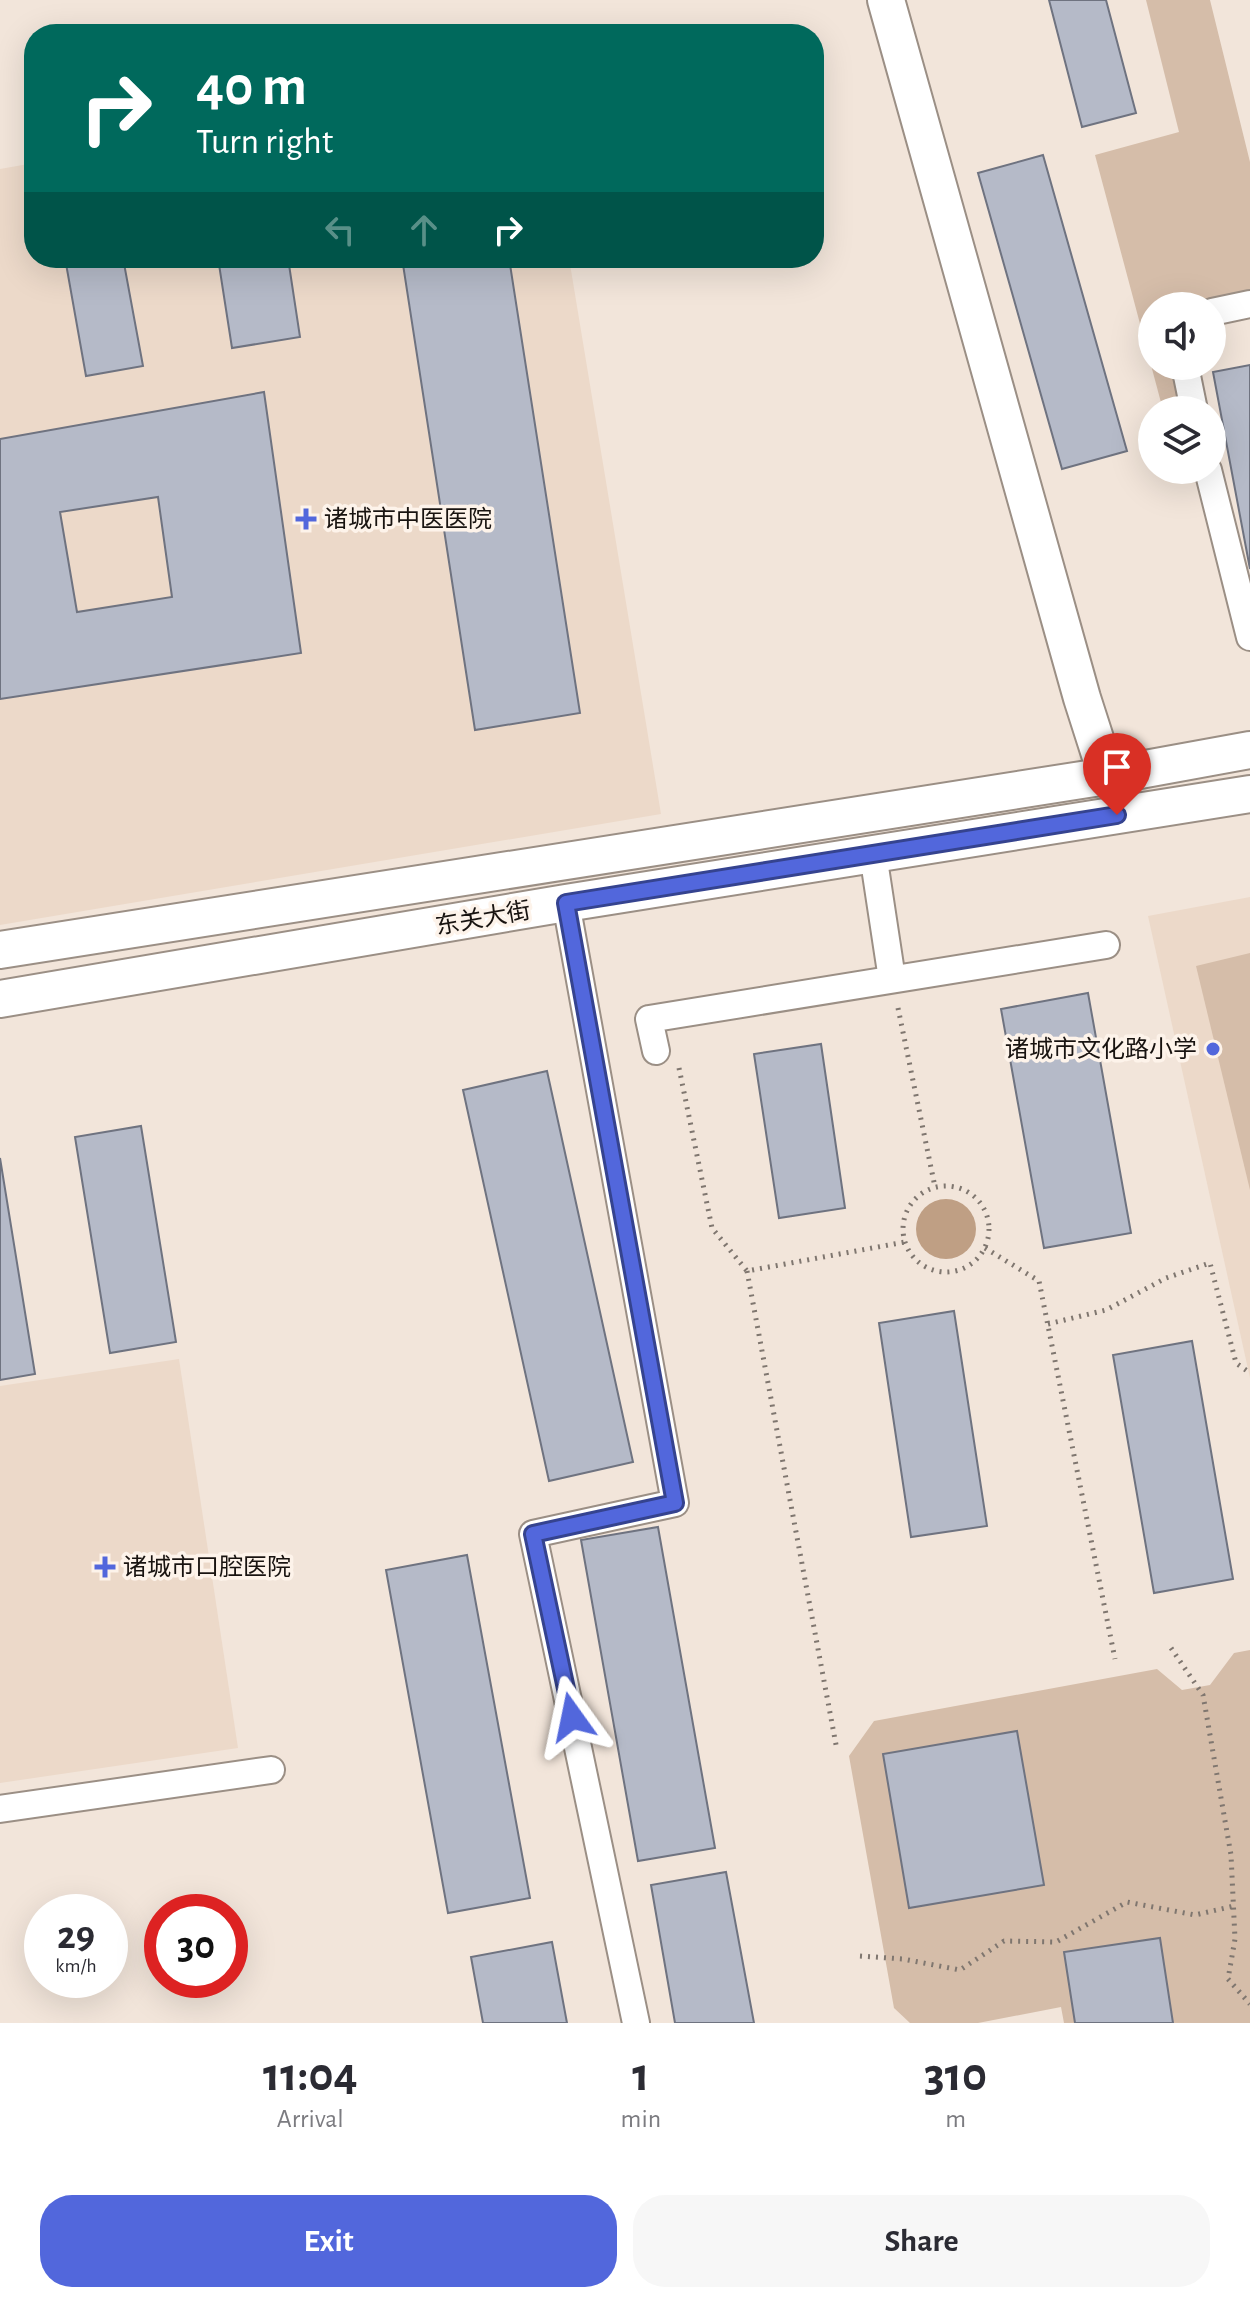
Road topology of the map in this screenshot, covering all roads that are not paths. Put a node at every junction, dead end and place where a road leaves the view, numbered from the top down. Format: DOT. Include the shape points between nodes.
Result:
graph roads {
  1 [pos="886,0"];
  2 [pos="1250,304"];
  3 [pos="1226,309"];
  4 [pos="1212,484"];
  5 [pos="1250,637"];
  6 [pos="1250,750"];
  7 [pos="1107,776"];
  8 [pos="1250,794"];
  9 [pos="873,854"];
  10 [pos="566,903"];
  11 [pos="1106,945"];
  12 [pos="0,950"];
  13 [pos="892,979"];
  14 [pos="0,999"];
  15 [pos="656,1051"];
  16 [pos="271,1770"];
  17 [pos="0,1809"];
  18 [pos="636,2023"];
  1 -- 7 [label="main road"];
  2 -- 3 [label="street"];
  4 -- 5 [label="street"];
  6 -- 7 [label="main road, 东关大街"];
  7 -- 12 [label="main road, 东关大街"];
  8 -- 9 [label="main road, 东关大街"];
  9 -- 10 [label="main road, 东关大街"];
  9 -- 13 [label="street"];
  10 -- 14 [label="main road, 东关大街"];
  10 -- 18 [label="street" via="675,1503 533,1534"];
  11 -- 13 [label="street"];
  13 -- 15 [label="street" via="649,1019"];
  16 -- 17 [label="street"];
}
